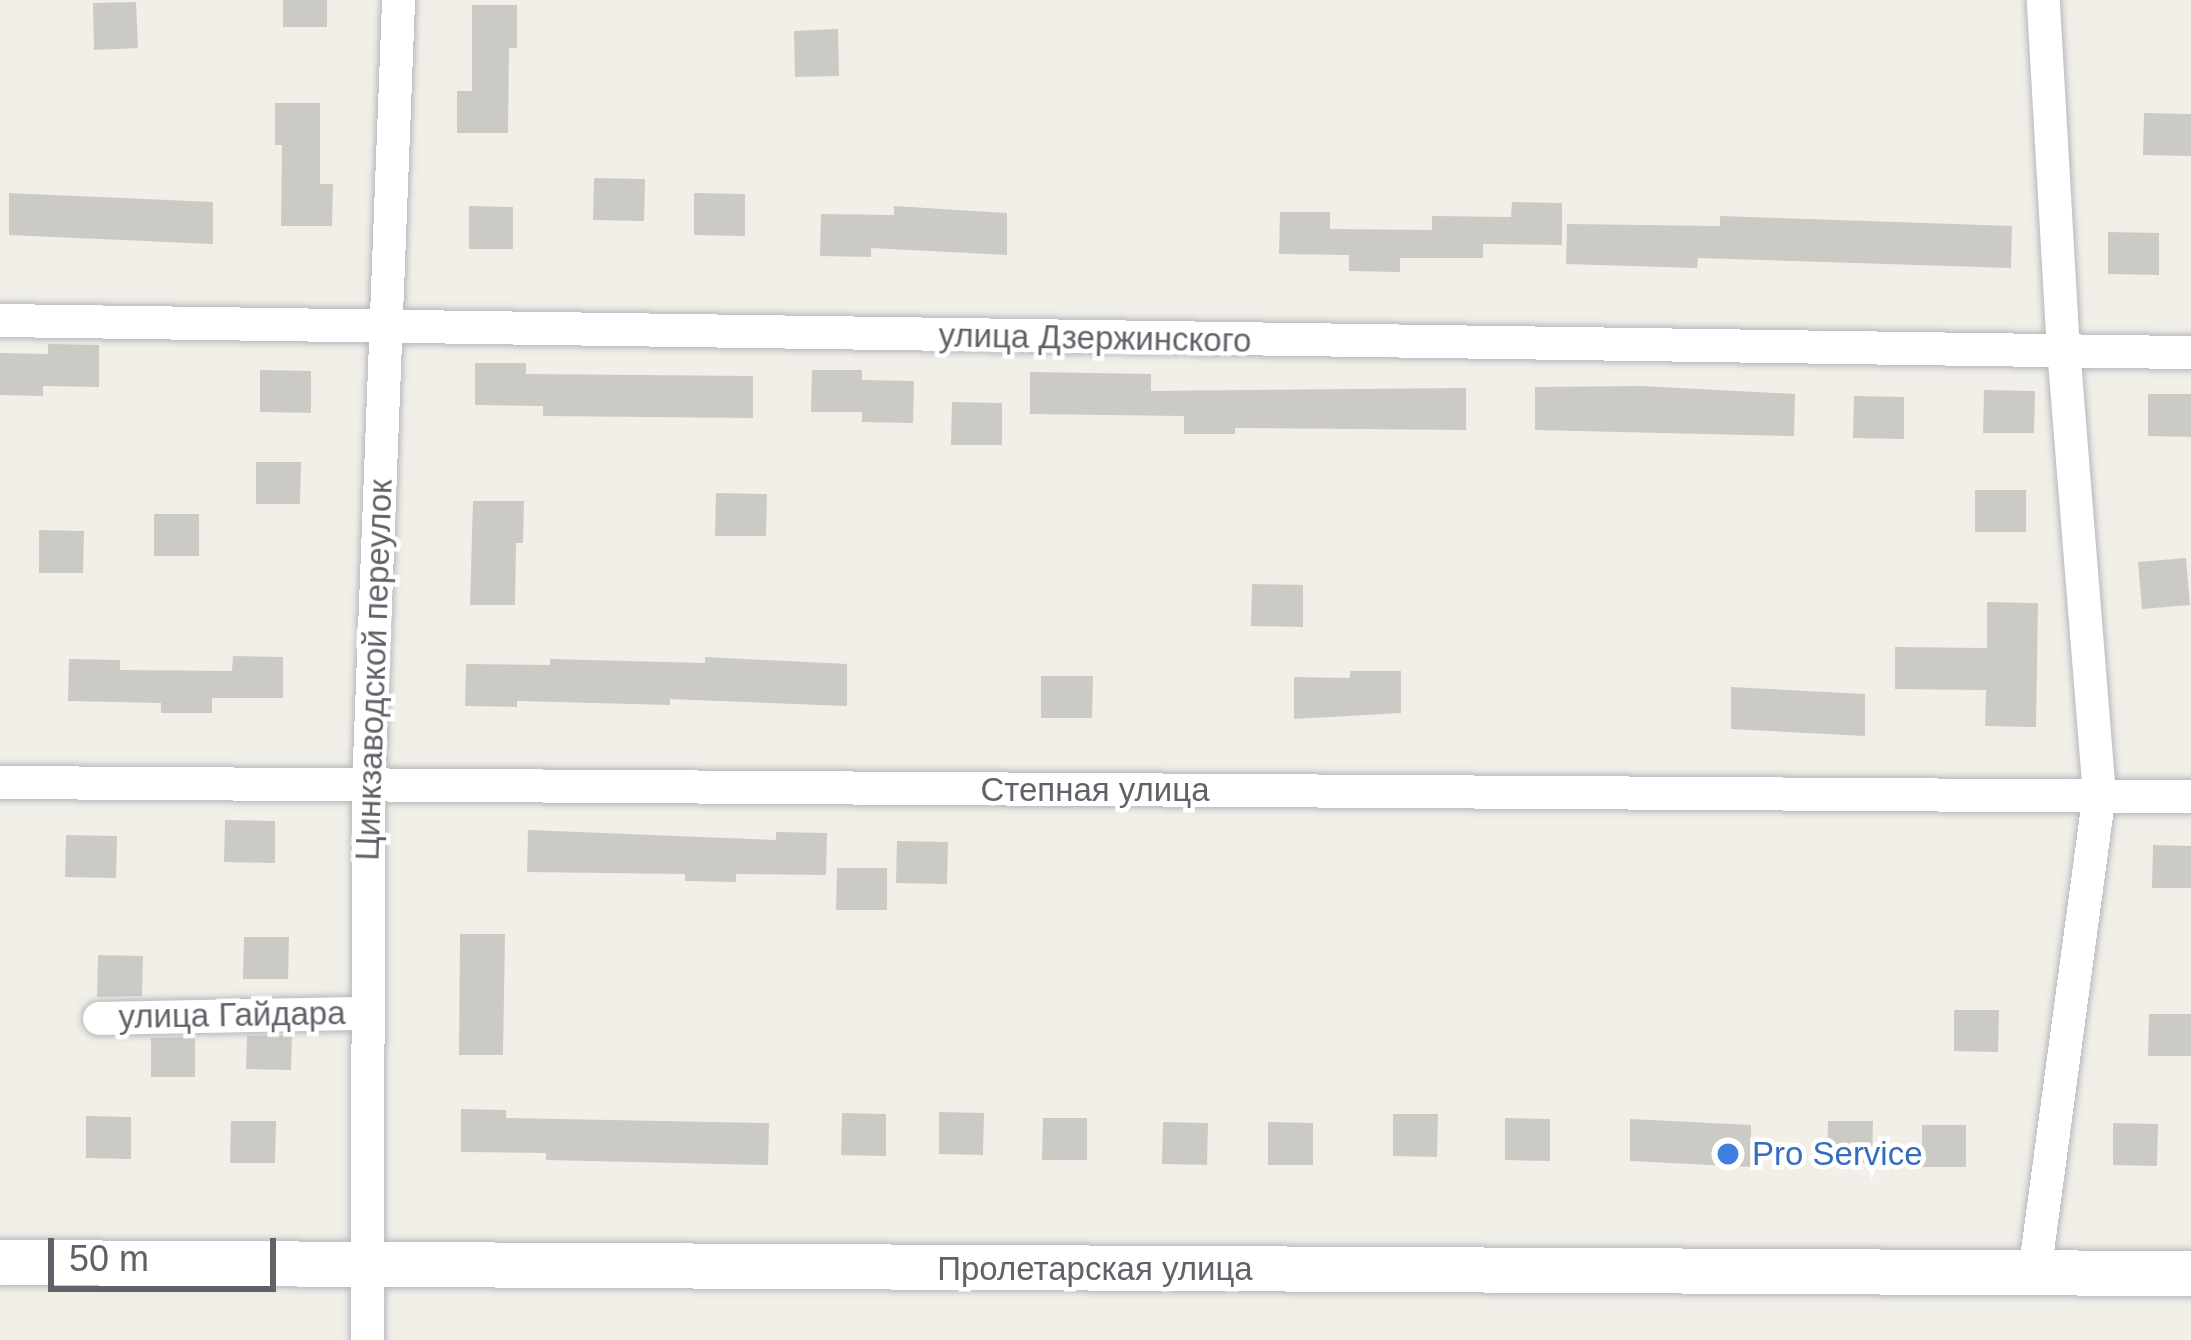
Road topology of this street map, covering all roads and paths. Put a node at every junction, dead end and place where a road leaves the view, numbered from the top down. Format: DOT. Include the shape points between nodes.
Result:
graph roads {
  1 [pos="398,0"];
  2 [pos="2043,0"];
  3 [pos="0,320"];
  4 [pos="386,329"];
  5 [pos="2062,351"];
  6 [pos="2191,352"];
  7 [pos="0,782"];
  8 [pos="368,786"];
  9 [pos="2099,795"];
  10 [pos="2191,796"];
  11 [pos="365,1013"];
  12 [pos="99,1018"];
  13 [pos="0,1262"];
  14 [pos="363,1265"];
  15 [pos="2191,1273"];
  16 [pos="2034,1274"];
  17 [pos="367,1340"];
  1 -- 4 [label="street, Цинкзаводской переулок"];
  2 -- 5 [label="street"];
  3 -- 4 [label="street, улица Дзержинского"];
  4 -- 5 [label="street, улица Дзержинского"];
  4 -- 8 [label="street, Цинкзаводской переулок"];
  5 -- 6 [label="street, улица Дзержинского"];
  5 -- 9 [label="street"];
  7 -- 8 [label="street, Степная улица"];
  8 -- 9 [label="street, Степная улица"];
  8 -- 11 [label="street, Цинкзаводской переулок"];
  9 -- 10 [label="street, Степная улица"];
  9 -- 16 [label="street"];
  11 -- 12 [label="street, улица Гайдара"];
  11 -- 14 [label="street, Цинкзаводской переулок"];
  13 -- 14 [label="main road, Пролетарская улица"];
  14 -- 16 [label="main road, Пролетарская улица"];
  14 -- 17 [label="street, Цинкзаводской переулок"];
  15 -- 16 [label="main road, Пролетарская улица"];
}
